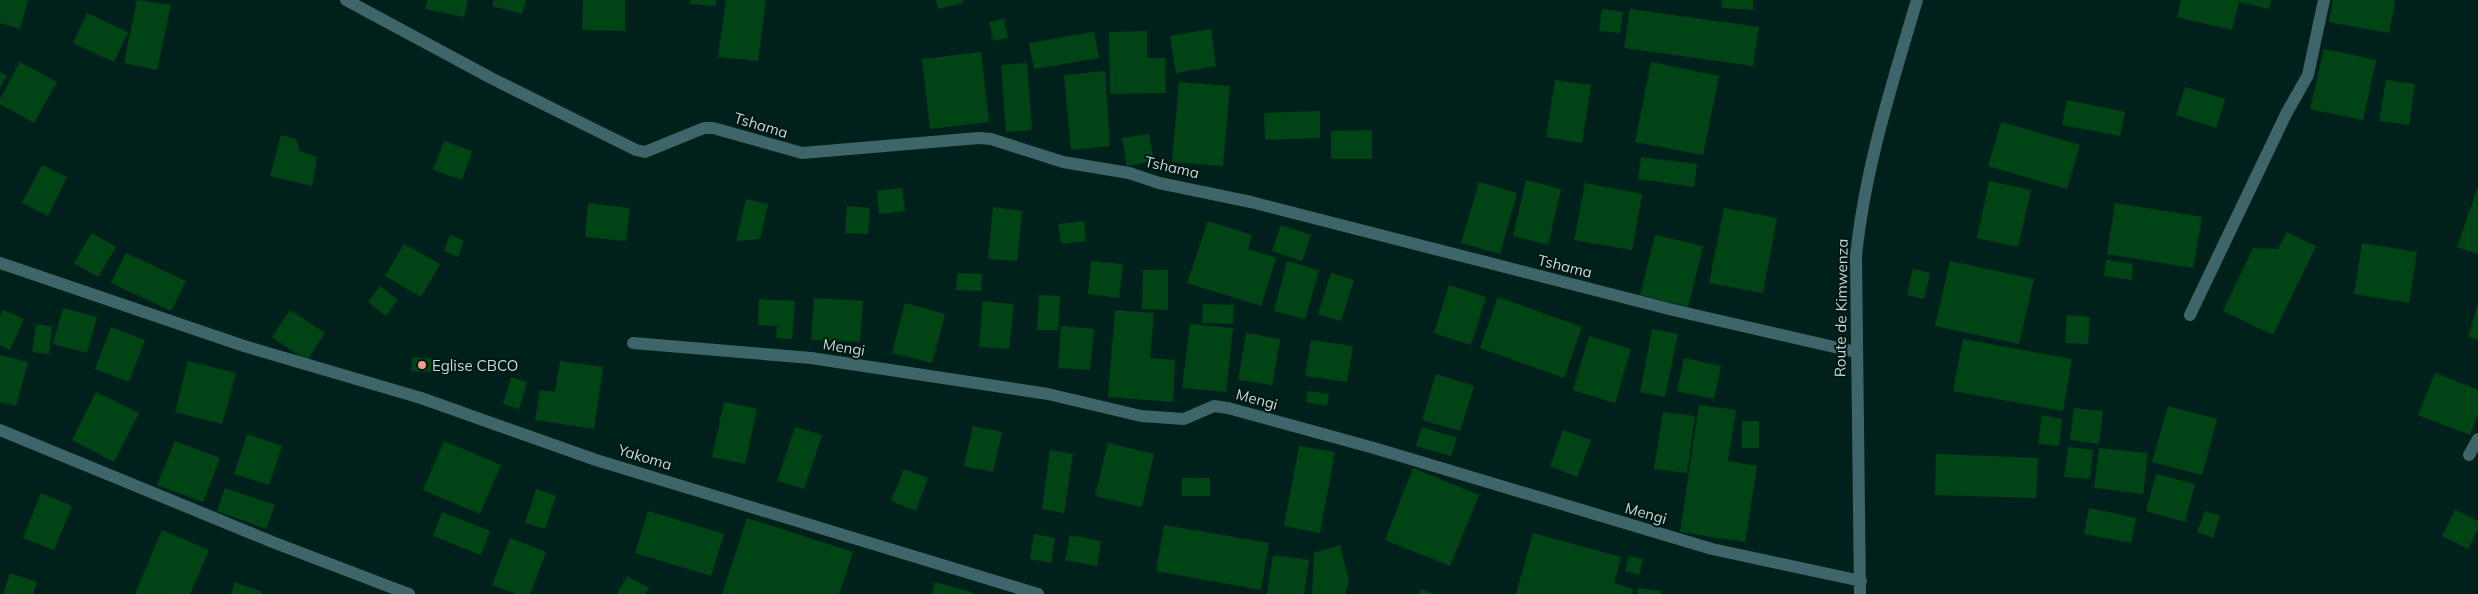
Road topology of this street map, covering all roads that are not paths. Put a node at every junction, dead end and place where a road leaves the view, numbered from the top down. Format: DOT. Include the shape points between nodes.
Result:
graph roads {
  1 [pos="346,0"];
  2 [pos="1917,0"];
  3 [pos="2324,0"];
  4 [pos="0,263"];
  5 [pos="2190,315"];
  6 [pos="633,343"];
  7 [pos="1856,352"];
  8 [pos="0,430"];
  9 [pos="2478,439"];
  10 [pos="2469,455"];
  11 [pos="1860,588"];
  12 [pos="409,594"];
  13 [pos="1038,594"];
  1 -- 7 [label="street, Tshama" via="636,150 645,152 704,128 802,153 979,138 1062,162 1129,173 1159,183 1251,202 1645,303"];
  2 -- 7 [label="street, Route de Kimwenza" via="1884,112 1858,235"];
  3 -- 5 [label="street" via="2308,75 2286,114"];
  4 -- 13 [label="street, Yakoma" via="244,346 421,398 596,460"];
  6 -- 11 [label="street, Mengi" via="811,358 1048,394 1141,416 1184,419 1214,406 1228,408 1712,549"];
  7 -- 11 [label="street, Route de Kimwenza"];
  8 -- 12 [label="street" via="221,522"];
  9 -- 10 [label="street"];
}
